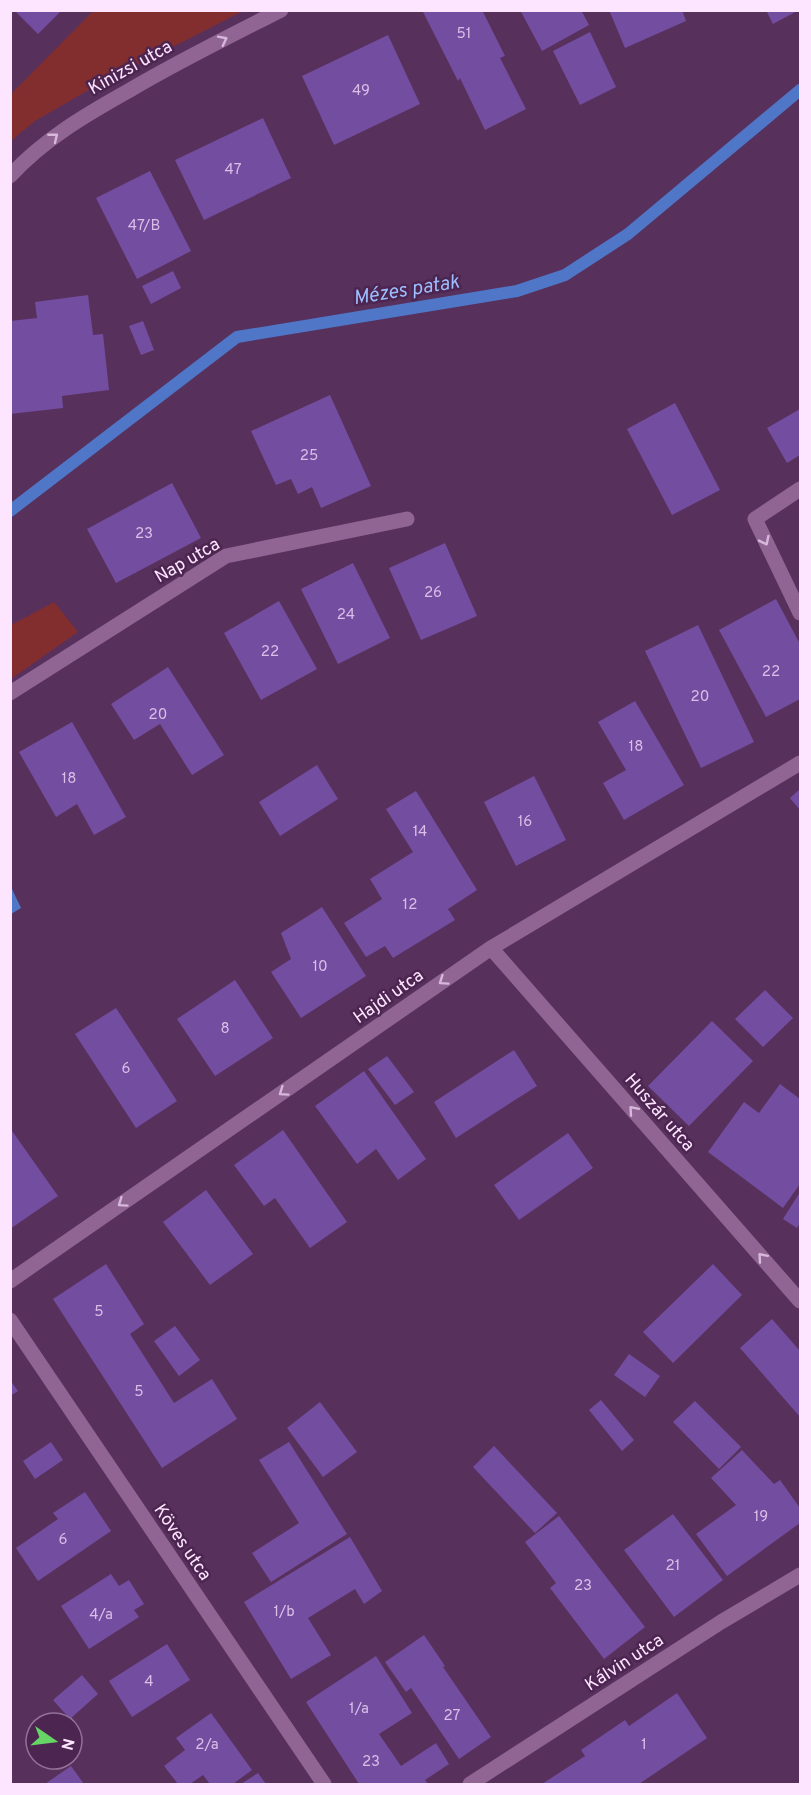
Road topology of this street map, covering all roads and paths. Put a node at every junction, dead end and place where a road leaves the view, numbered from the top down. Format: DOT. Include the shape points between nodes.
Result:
graph roads {
  1 [pos="282,10"];
  2 [pos="10,176"];
  3 [pos="801,489"];
  4 [pos="407,519"];
  5 [pos="801,612"];
  6 [pos="10,693"];
  7 [pos="801,763"];
  8 [pos="491,948"];
  9 [pos="10,1281"];
  10 [pos="801,1301"];
  11 [pos="10,1320"];
  12 [pos="801,1575"];
  13 [pos="324,1785"];
  14 [pos="470,1785"];
  2 -- 1 [label="street, Kinizsi utca, one-way" via="78,119 176,63"];
  3 -- 5 [label="street, one-way" via="755,519"];
  4 -- 6 [label="street, Nap utca" via="226,556"];
  7 -- 8 [label="street, Hajdi utca"];
  8 -- 9 [label="street, Hajdi utca, one-way"];
  10 -- 8 [label="street, Huszár utca, one-way"];
  11 -- 13 [label="street, Köves utca"];
  12 -- 14 [label="street, Kálvin utca" via="721,1622"];
}
